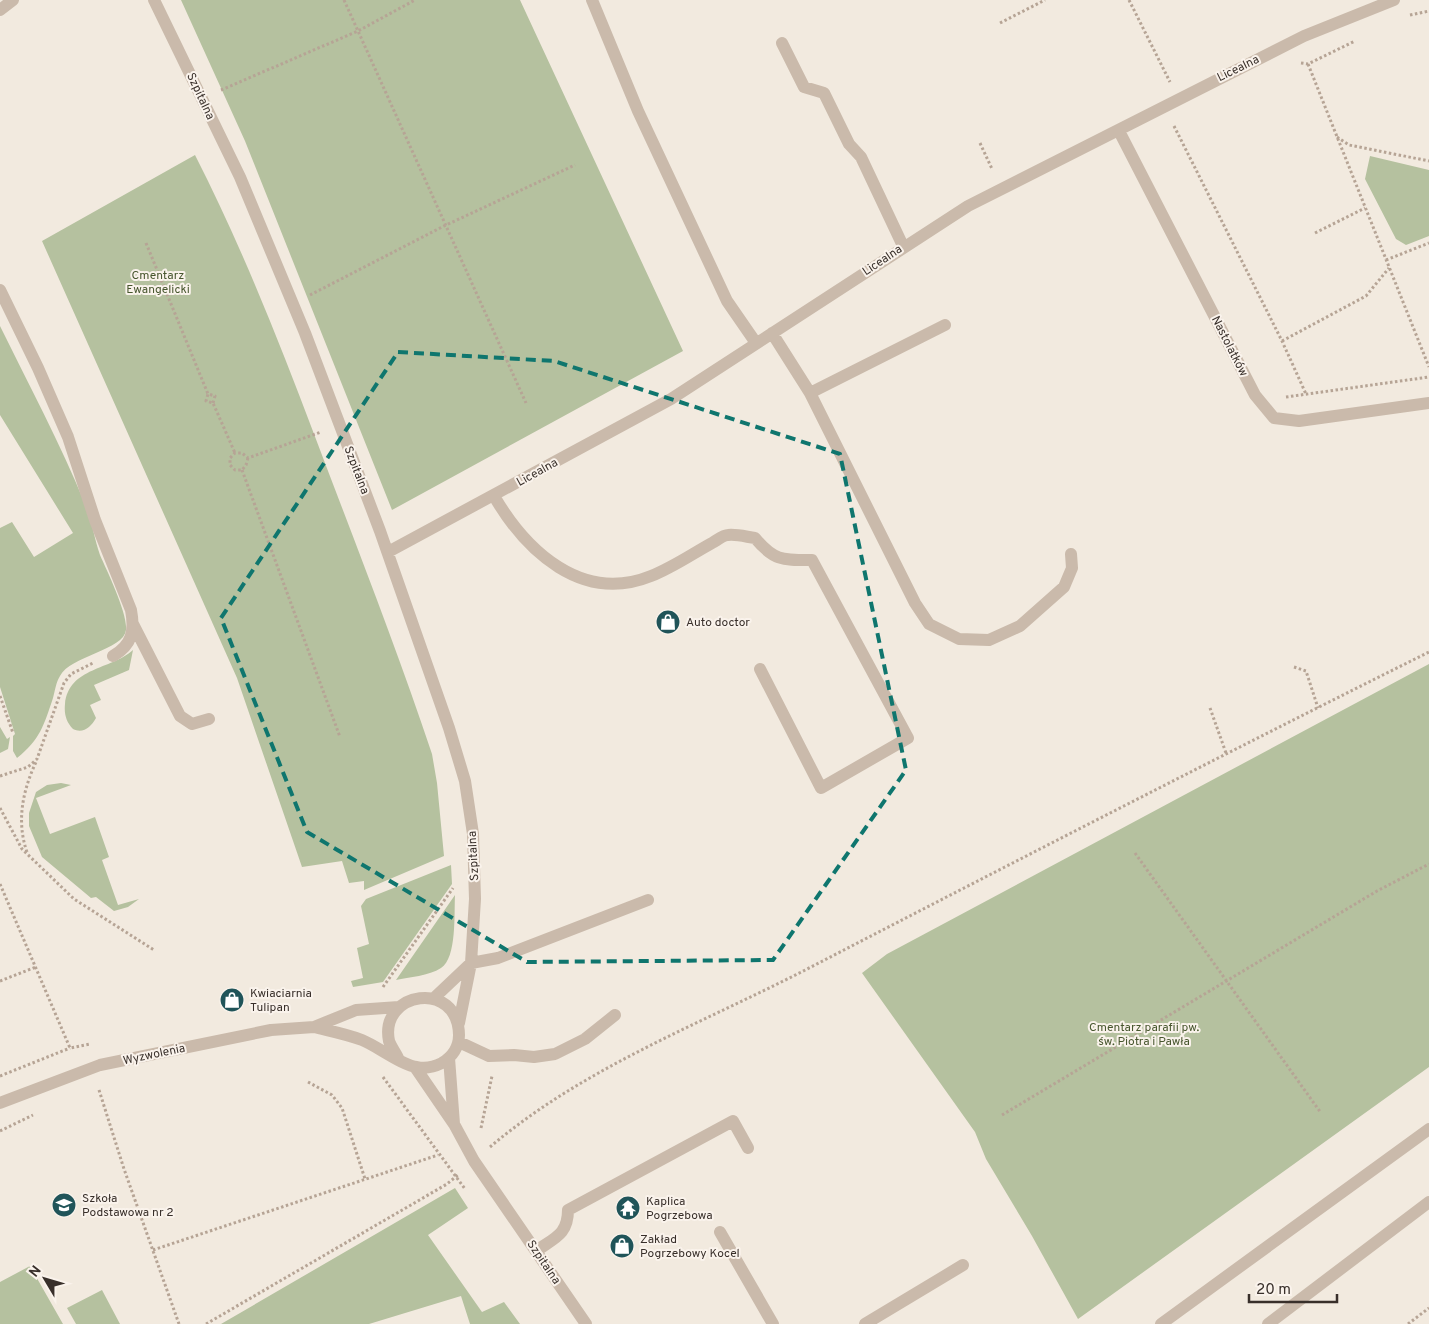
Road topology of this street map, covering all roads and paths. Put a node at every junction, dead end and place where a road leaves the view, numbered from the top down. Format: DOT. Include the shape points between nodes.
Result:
graph roads {
  1 [pos="13,0"];
  2 [pos="154,0"];
  3 [pos="344,0"];
  4 [pos="415,0"];
  5 [pos="592,0"];
  6 [pos="1045,0"];
  7 [pos="1129,0"];
  8 [pos="1394,0"];
  9 [pos="0,10"];
  10 [pos="1000,23"];
  11 [pos="358,31"];
  12 [pos="782,43"];
  13 [pos="1308,64"];
  14 [pos="1172,86"];
  15 [pos="218,91"];
  16 [pos="1174,126"];
  17 [pos="1119,131"];
  18 [pos="1336,136"];
  19 [pos="980,143"];
  20 [pos="1429,161"];
  21 [pos="575,165"];
  22 [pos="996,177"];
  23 [pos="1365,208"];
  24 [pos="444,226"];
  25 [pos="1315,233"];
  26 [pos="146,243"];
  27 [pos="1429,243"];
  28 [pos="903,246"];
  29 [pos="1386,260"];
  30 [pos="1389,268"];
  31 [pos="0,290"];
  32 [pos="305,297"];
  33 [pos="945,324"];
  34 [pos="772,333"];
  35 [pos="1282,341"];
  36 [pos="756,343"];
  37 [pos="1429,367"];
  38 [pos="1429,377"];
  39 [pos="810,393"];
  40 [pos="208,394"];
  41 [pos="1306,394"];
  42 [pos="213,403"];
  43 [pos="526,403"];
  44 [pos="1429,403"];
  45 [pos="1262,405"];
  46 [pos="324,431"];
  47 [pos="235,453"];
  48 [pos="248,458"];
  49 [pos="242,470"];
  50 [pos="494,496"];
  51 [pos="388,552"];
  52 [pos="1071,554"];
  53 [pos="134,624"];
  54 [pos="1429,652"];
  55 [pos="113,656"];
  56 [pos="1294,667"];
  57 [pos="760,669"];
  58 [pos="0,696"];
  59 [pos="1210,708"];
  60 [pos="1318,708"];
  61 [pos="209,719"];
  62 [pos="13,733"];
  63 [pos="340,737"];
  64 [pos="1226,754"];
  65 [pos="37,759"];
  66 [pos="0,776"];
  67 [pos="0,808"];
  68 [pos="1136,853"];
  69 [pos="28,855"];
  70 [pos="1429,864"];
  71 [pos="457,882"];
  72 [pos="0,884"];
  73 [pos="648,900"];
  74 [pos="154,950"];
  75 [pos="472,963"];
  76 [pos="36,967"];
  77 [pos="0,981"];
  78 [pos="1226,982"];
  79 [pos="382,988"];
  80 [pos="434,998"];
  81 [pos="399,1007"];
  82 [pos="615,1015"];
  83 [pos="459,1023"];
  84 [pos="314,1027"];
  85 [pos="459,1042"];
  86 [pos="96,1043"];
  87 [pos="70,1048"];
  88 [pos="489,1056"];
  89 [pos="398,1058"];
  90 [pos="449,1058"];
  91 [pos="415,1067"];
  92 [pos="378,1071"];
  93 [pos="0,1076"];
  94 [pos="308,1082"];
  95 [pos="106,1087"];
  96 [pos="99,1090"];
  97 [pos="92,1092"];
  98 [pos="0,1102"];
  99 [pos="1322,1113"];
  100 [pos="36,1114"];
  101 [pos="1002,1115"];
  102 [pos="454,1124"];
  103 [pos="1429,1129"];
  104 [pos="0,1131"];
  105 [pos="482,1134"];
  106 [pos="486,1141"];
  107 [pos="490,1147"];
  108 [pos="748,1148"];
  109 [pos="438,1155"];
  110 [pos="474,1161"];
  111 [pos="455,1177"];
  112 [pos="365,1180"];
  113 [pos="1429,1202"];
  114 [pos="720,1232"];
  115 [pos="153,1250"];
  116 [pos="536,1251"];
  117 [pos="962,1265"];
  118 [pos="1429,1308"];
  119 [pos="179,1324"];
  120 [pos="206,1324"];
  121 [pos="586,1324"];
  122 [pos="773,1324"];
  123 [pos="865,1324"];
  124 [pos="1160,1324"];
  125 [pos="1268,1324"];
  126 [pos="1408,1324"];
  1 -- 9 [label="street"];
  2 -- 51 [label="street, Szpitalna" via="255,214 305,333"];
  3 -- 11 [label="path"];
  4 -- 11 [label="path"];
  5 -- 36 [label="street" via="638,111 727,301"];
  6 -- 10 [label="path"];
  7 -- 14 [label="path"];
  8 -- 17 [label="street, Licealna" via="1304,36"];
  11 -- 15 [label="path"];
  11 -- 24 [label="path"];
  12 -- 28 [label="street" via="804,86 824,93 850,144 861,157"];
  13 -- 18 [label="path"];
  16 -- 35 [label="path"];
  17 -- 28 [label="street, Licealna" via="968,206"];
  17 -- 45 [label="street, Nastolatków"];
  18 -- 20 [label="path" via="1348,145"];
  18 -- 23 [label="path"];
  19 -- 22 [label="path"];
  21 -- 24 [label="path"];
  23 -- 25 [label="path"];
  23 -- 29 [label="path"];
  24 -- 32 [label="path"];
  24 -- 43 [label="path"];
  26 -- 40 [label="path"];
  27 -- 29 [label="path"];
  28 -- 34 [label="street, Licealna"];
  29 -- 30 [label="path"];
  30 -- 35 [label="path" via="1366,296"];
  30 -- 37 [label="path"];
  31 -- 53 [label="street" via="68,438"];
  33 -- 39 [label="street"];
  34 -- 36 [label="street, Licealna"];
  34 -- 39 [label="street"];
  35 -- 41 [label="path"];
  36 -- 50 [label="street, Licealna" via="671,399"];
  38 -- 41 [label="path"];
  39 -- 52 [label="street" via="915,603 929,624 959,639 982,640 990,640 1020,626 1064,587 1072,568"];
  40 -- 42 [label="path" via="206,401"];
  40 -- 42 [label="path" via="215,396"];
  41 -- 45 [label="path" via="1283,397"];
  42 -- 47 [label="path"];
  44 -- 45 [label="street, Nastolatków" via="1299,421 1274,418"];
  46 -- 48 [label="path"];
  47 -- 48 [label="path" via="242,453"];
  47 -- 49 [label="path" via="230,458 230,466"];
  48 -- 49 [label="path"];
  49 -- 63 [label="path"];
  50 -- 51 [label="street, Licealna"];
  50 -- 57 [label="street" via="506,517 534,549 556,567 586,580 613,584 650,576 727,535 755,538 767,553 781,560 812,560 908,738 821,788"];
  51 -- 75 [label="street, Szpitalna" via="465,781 473,834"];
  53 -- 55 [label="street" via="125,648"];
  53 -- 61 [label="street" via="180,716 192,724"];
  54 -- 60 [label="path"];
  55 -- 65 [label="path" via="85,666 64,683"];
  56 -- 60 [label="path" via="1306,671"];
  58 -- 62 [label="path"];
  59 -- 64 [label="path"];
  60 -- 64 [label="path"];
  64 -- 107 [label="path" via="599,1072"];
  65 -- 66 [label="path" via="28,766"];
  65 -- 69 [label="path" via="22,805 21,826"];
  67 -- 69 [label="path"];
  68 -- 78 [label="path"];
  69 -- 74 [label="path" via="74,899"];
  70 -- 78 [label="path" via="1377,891"];
  71 -- 79 [label="path"];
  72 -- 76 [label="path"];
  73 -- 75 [label="street" via="498,958"];
  75 -- 80 [label="street"];
  75 -- 83 [label="street, Szpitalna"];
  76 -- 77 [label="path"];
  76 -- 87 [label="path"];
  78 -- 99 [label="path"];
  78 -- 101 [label="path"];
  80 -- 81 [label="street" via="415,998"];
  80 -- 83 [label="street" via="450,1007"];
  81 -- 84 [label="street, Wyzwolenia" via="356,1010"];
  81 -- 89 [label="street" via="389,1023 389,1042"];
  82 -- 88 [label="street" via="585,1039 555,1054"];
  83 -- 85 [label="street"];
  84 -- 89 [label="street, Wyzwolenia" via="362,1040"];
  84 -- 98 [label="street, Wyzwolenia" via="271,1030 100,1065"];
  85 -- 88 [label="street"];
  85 -- 90 [label="street"];
  86 -- 87 [label="path"];
  87 -- 93 [label="path"];
  88 -- 105 [label="path" via="493,1068"];
  89 -- 91 [label="street"];
  90 -- 91 [label="street" via="434,1068"];
  90 -- 102 [label="street, Szpitalna"];
  91 -- 102 [label="street, Szpitalna"];
  92 -- 109 [label="path"];
  94 -- 112 [label="path" via="332,1095 342,1108"];
  95 -- 96 [label="path"];
  96 -- 97 [label="path"];
  96 -- 115 [label="path"];
  100 -- 104 [label="path"];
  102 -- 110 [label="street, Szpitalna"];
  103 -- 124 [label="street"];
  106 -- 107 [label="path"];
  107 -- 110 [label="path"];
  108 -- 116 [label="street" via="734,1121 568,1210 568,1224 561,1234"];
  109 -- 111 [label="path"];
  109 -- 112 [label="path"];
  110 -- 111 [label="path"];
  110 -- 116 [label="street, Szpitalna"];
  111 -- 120 [label="path"];
  112 -- 115 [label="path"];
  113 -- 125 [label="street"];
  114 -- 122 [label="street"];
  115 -- 119 [label="path"];
  116 -- 121 [label="street, Szpitalna"];
  117 -- 123 [label="street"];
  118 -- 126 [label="path"];
}
